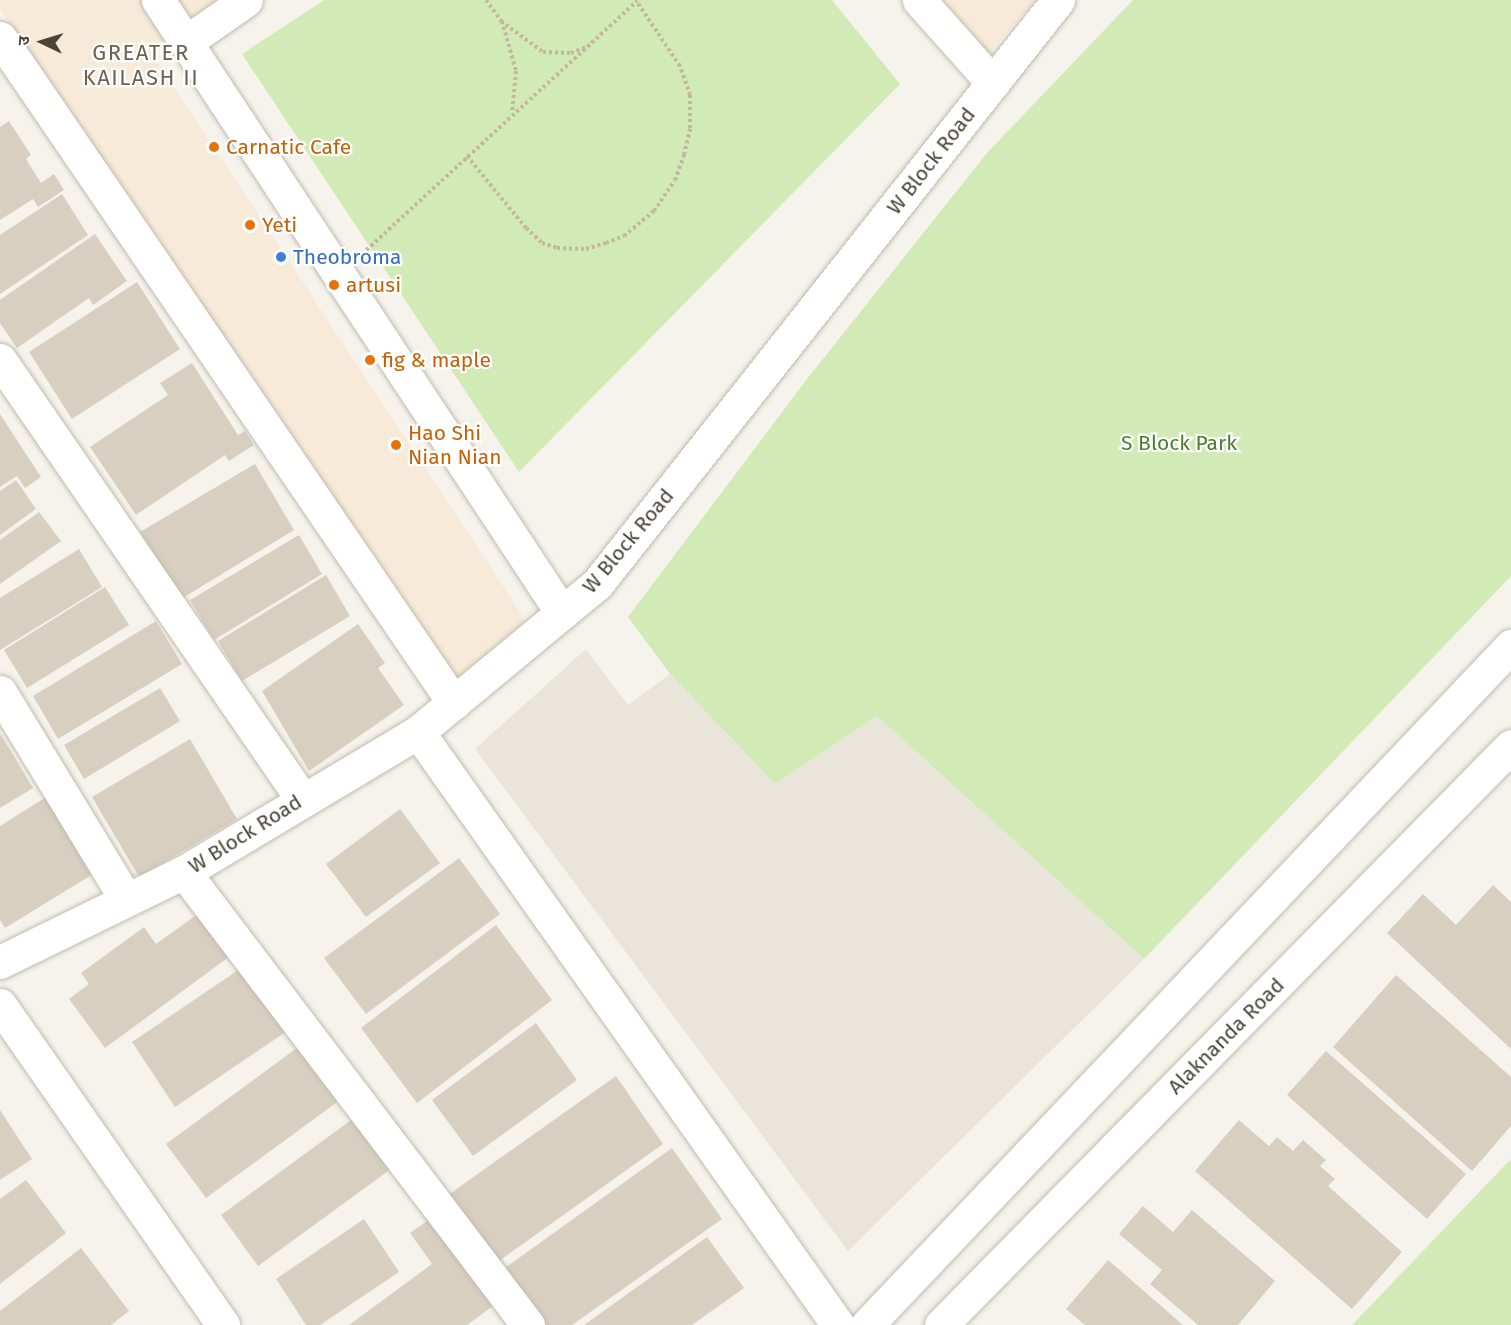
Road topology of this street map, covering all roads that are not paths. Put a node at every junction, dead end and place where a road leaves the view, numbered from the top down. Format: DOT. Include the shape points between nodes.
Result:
graph roads {
  1 [pos="158,0"];
  2 [pos="246,0"];
  3 [pos="919,0"];
  4 [pos="1059,0"];
  5 [pos="0,38"];
  6 [pos="186,42"];
  7 [pos="993,83"];
  8 [pos="0,360"];
  9 [pos="562,613"];
  10 [pos="1511,646"];
  11 [pos="0,692"];
  12 [pos="454,703"];
  13 [pos="418,732"];
  14 [pos="1511,746"];
  15 [pos="302,799"];
  16 [pos="184,872"];
  17 [pos="126,899"];
  18 [pos="0,962"];
  19 [pos="0,1005"];
  20 [pos="223,1325"];
  21 [pos="528,1325"];
  22 [pos="838,1325"];
  23 [pos="867,1325"];
  24 [pos="941,1325"];
  1 -- 6 [label="street"];
  2 -- 6 [label="street"];
  3 -- 7 [label="street"];
  4 -- 7 [label="street, W Block Road"];
  5 -- 12 [label="street"];
  6 -- 9 [label="street"];
  7 -- 9 [label="street, W Block Road" via="597,584"];
  8 -- 15 [label="street"];
  9 -- 12 [label="street, W Block Road"];
  10 -- 23 [label="street"];
  11 -- 17 [label="street"];
  12 -- 13 [label="street, W Block Road"];
  13 -- 15 [label="street, W Block Road"];
  13 -- 22 [label="street"];
  14 -- 24 [label="street, Alaknanda Road"];
  15 -- 16 [label="street, W Block Road"];
  16 -- 17 [label="street, W Block Road"];
  16 -- 21 [label="street"];
  17 -- 18 [label="street, W Block Road"];
  19 -- 20 [label="street"];
}
